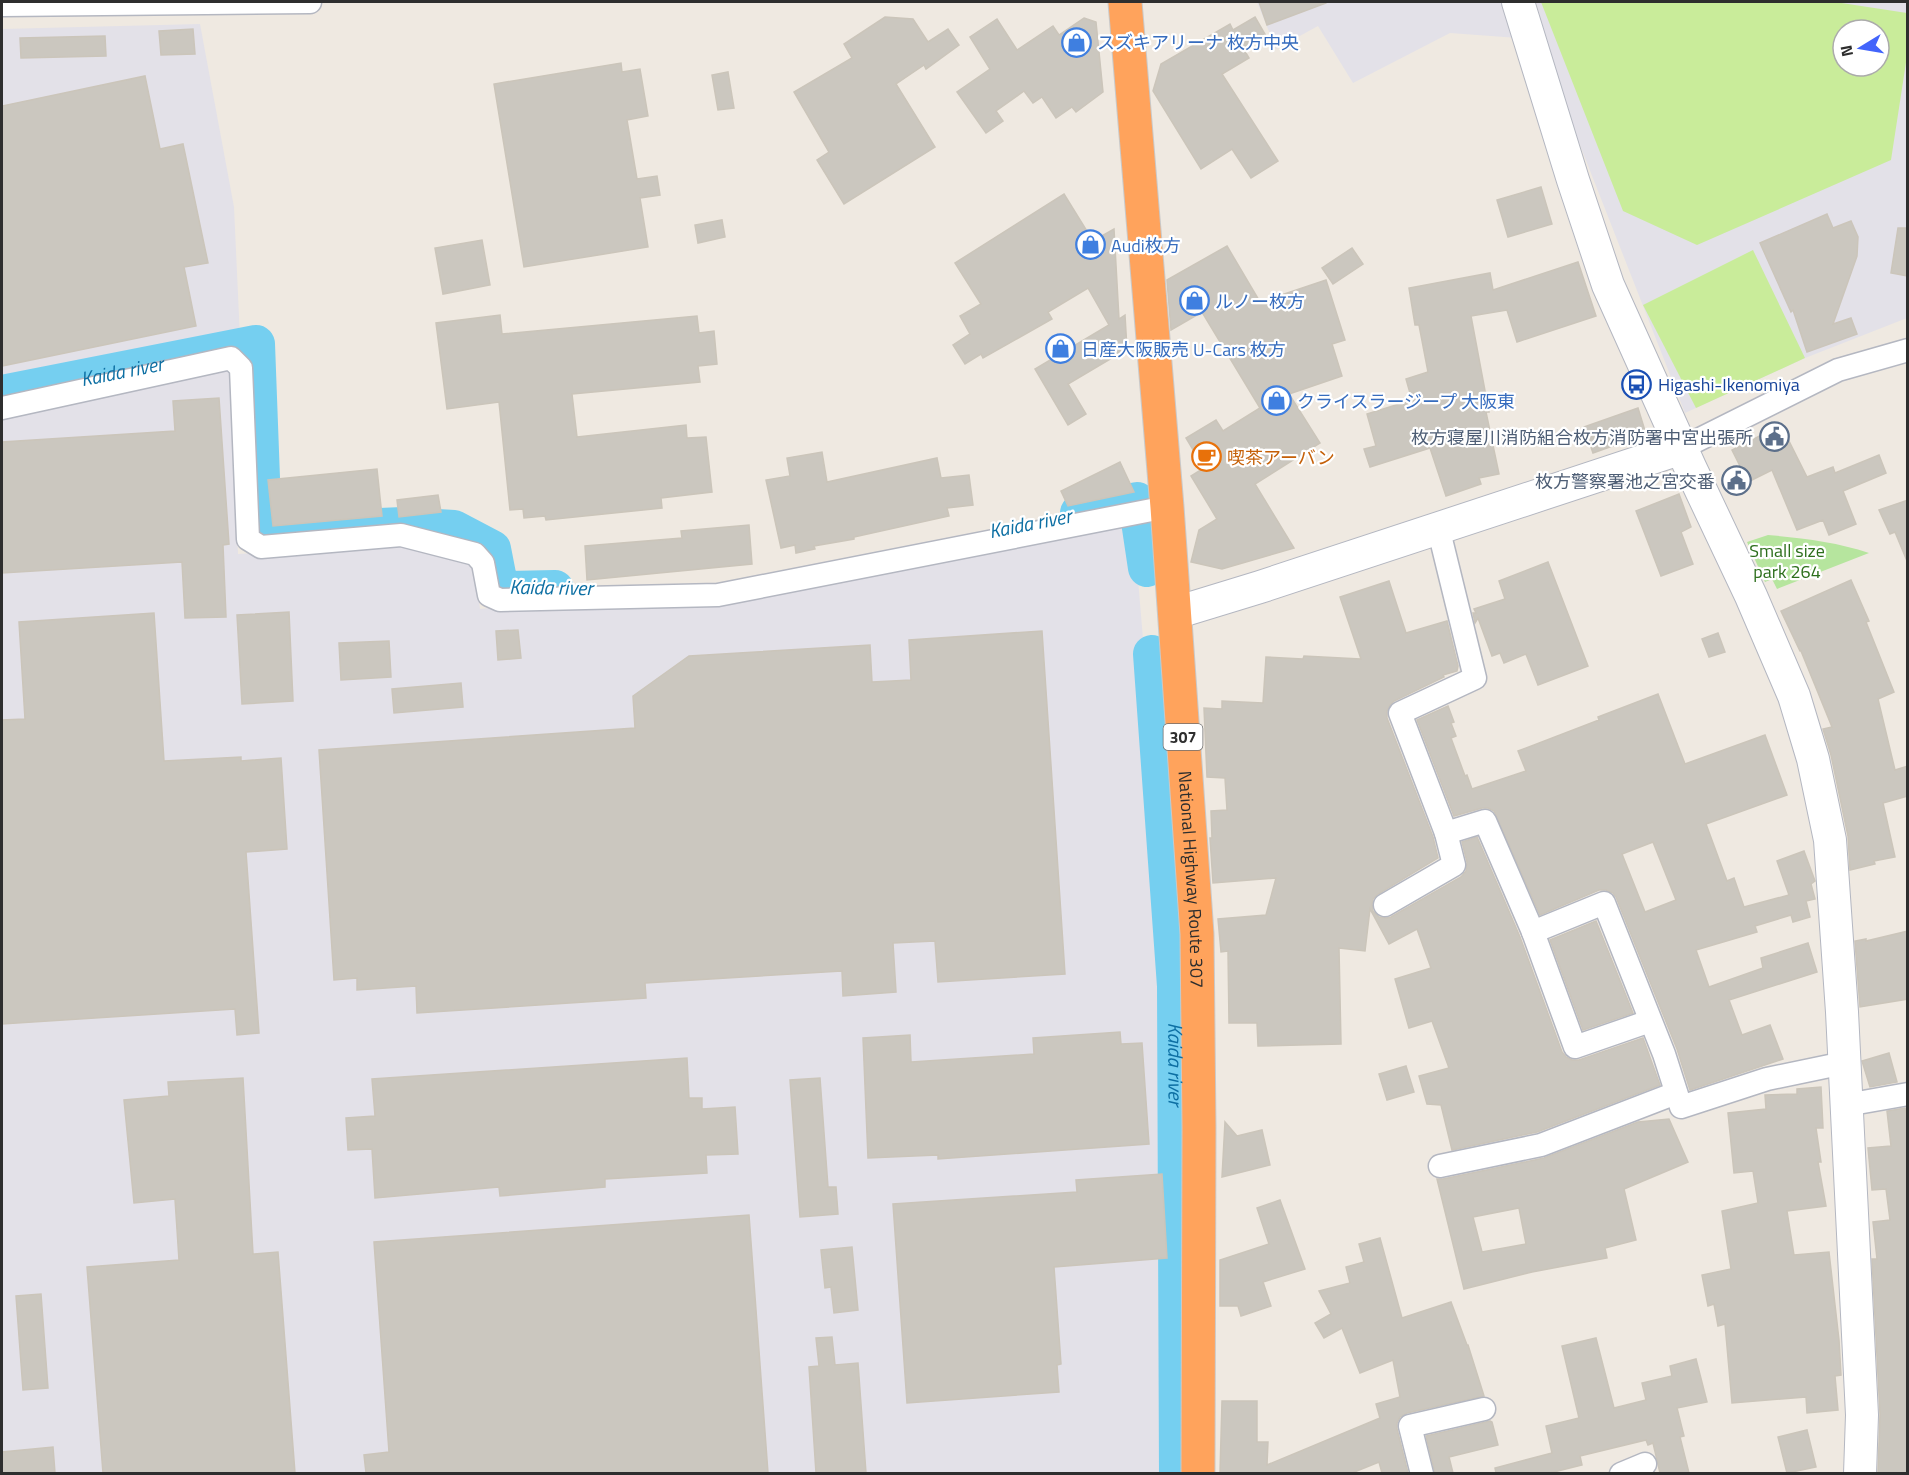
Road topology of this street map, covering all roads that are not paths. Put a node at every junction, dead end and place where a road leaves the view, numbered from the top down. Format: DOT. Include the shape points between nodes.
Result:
graph roads {
  1 [pos="310,2"];
  2 [pos="1125,2"];
  3 [pos="1518,2"];
  4 [pos="2,4"];
  5 [pos="1908,350"];
  6 [pos="2,408"];
  7 [pos="1682,448"];
  8 [pos="1149,510"];
  9 [pos="1438,527"];
  10 [pos="1175,613"];
  11 [pos="1446,833"];
  12 [pos="1384,905"];
  13 [pos="1533,932"];
  14 [pos="1650,1021"];
  15 [pos="1844,1064"];
  16 [pos="1676,1093"];
  17 [pos="1908,1094"];
  18 [pos="1846,1105"];
  19 [pos="1440,1166"];
  20 [pos="1484,1409"];
  21 [pos="1645,1464"];
  22 [pos="1198,1473"];
  23 [pos="1422,1473"];
  24 [pos="1621,1473"];
  25 [pos="1860,1473"];
  1 -- 4 [label="street"];
  2 -- 8 [label="highway, National Highway Route 307 / 307"];
  3 -- 7 [label="street" via="1608,285"];
  5 -- 7 [label="street" via="1838,370"];
  6 -- 8 [label="street" via="231,358 241,368 249,539 261,548 401,535 475,554 483,563 489,595 500,600 718,595"];
  7 -- 9 [label="street"];
  7 -- 15 [label="street" via="1794,696 1813,759 1830,840"];
  8 -- 10 [label="highway, National Highway Route 307 / 307"];
  9 -- 10 [label="street"];
  9 -- 11 [label="street" via="1475,678 1400,713"];
  10 -- 22 [label="highway, National Highway Route 307 / 307" via="1197,934"];
  11 -- 12 [label="street" via="1454,865"];
  11 -- 13 [label="street" via="1485,822"];
  13 -- 14 [label="street" via="1575,1047"];
  13 -- 14 [label="street" via="1605,903"];
  14 -- 16 [label="street"];
  15 -- 16 [label="street" via="1767,1079 1681,1107"];
  15 -- 18 [label="street"];
  16 -- 19 [label="street" via="1541,1145"];
  17 -- 18 [label="street"];
  18 -- 25 [label="street" via="1862,1415"];
  20 -- 23 [label="street" via="1410,1426"];
  21 -- 24 [label="street"];
}
